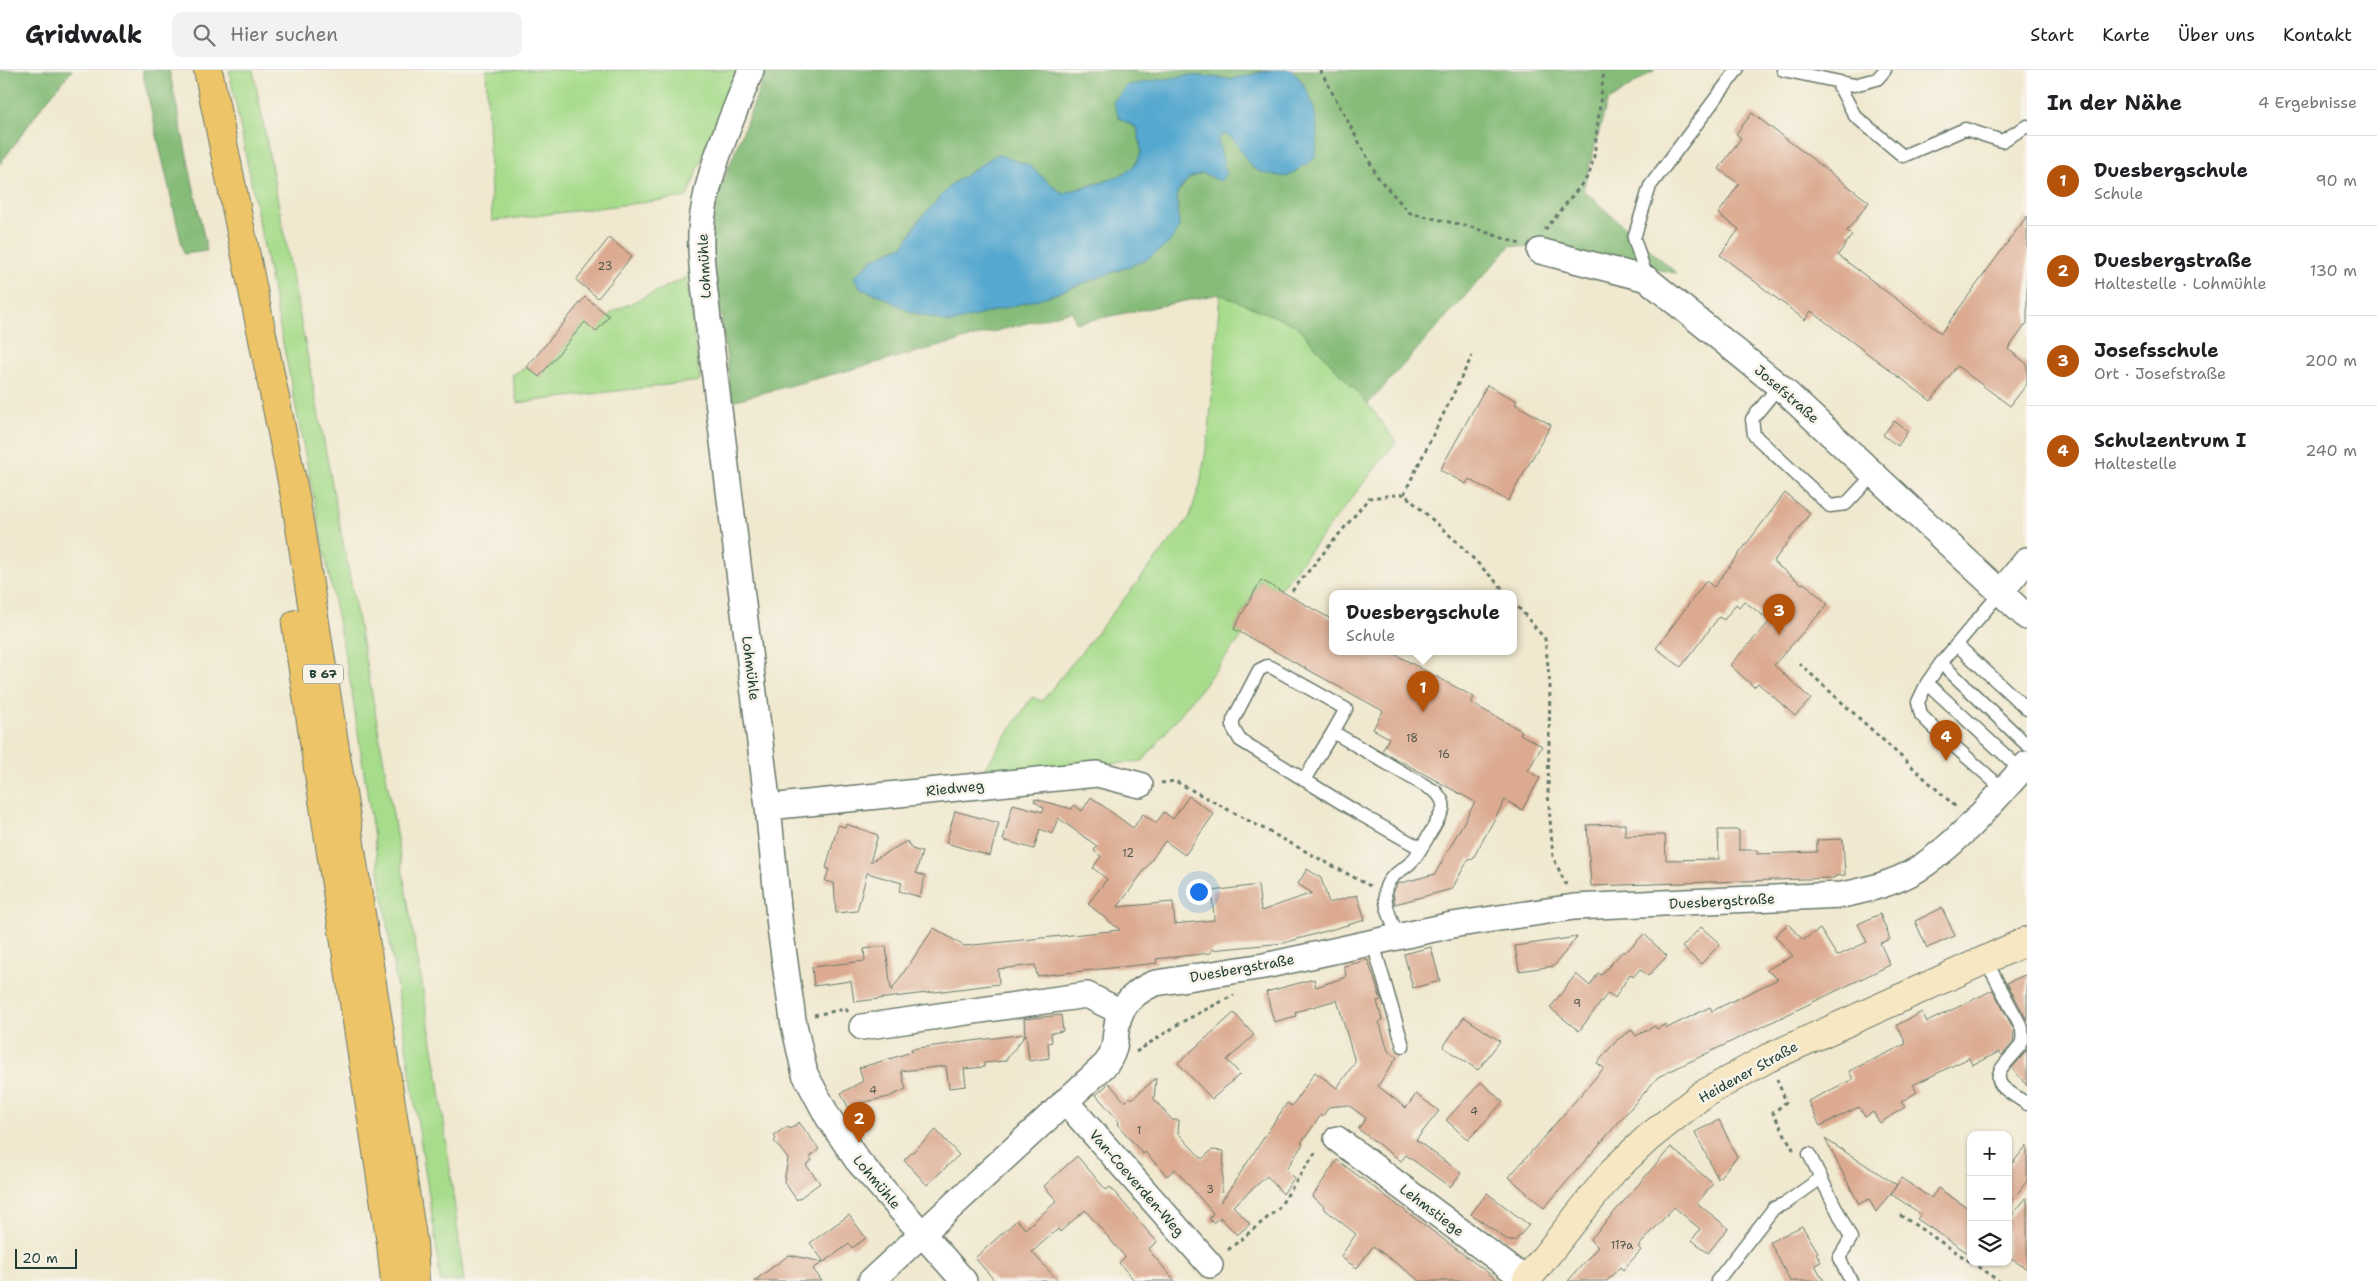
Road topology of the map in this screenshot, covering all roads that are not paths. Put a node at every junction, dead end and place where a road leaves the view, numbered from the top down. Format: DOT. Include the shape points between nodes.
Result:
graph roads {
  1 [pos="190,70"];
  2 [pos="208,70"];
  3 [pos="751,70"];
  4 [pos="1737,70"];
  5 [pos="1783,70"];
  6 [pos="1885,70"];
  7 [pos="1837,82"];
  8 [pos="2027,126"];
  9 [pos="1535,244"];
  10 [pos="1647,279"];
  11 [pos="1779,386"];
  12 [pos="1875,473"];
  13 [pos="2027,560"];
  14 [pos="2000,593"];
  15 [pos="2025,611"];
  16 [pos="1957,645"];
  17 [pos="1941,664"];
  18 [pos="1926,683"];
  19 [pos="2027,709"];
  20 [pos="1333,732"];
  21 [pos="2027,745"];
  22 [pos="2024,767"];
  23 [pos="1304,780"];
  24 [pos="1140,785"];
  25 [pos="2004,790"];
  26 [pos="768,807"];
  27 [pos="1420,848"];
  28 [pos="1397,936"];
  29 [pos="2027,941"];
  30 [pos="1373,942"];
  31 [pos="1985,959"];
  32 [pos="1120,1012"];
  33 [pos="862,1027"];
  34 [pos="1403,1046"];
  35 [pos="1065,1100"];
  36 [pos="2027,1104"];
  37 [pos="1337,1139"];
  38 [pos="1809,1154"];
  39 [pos="1821,1178"];
  40 [pos="922,1234"];
  41 [pos="1210,1265"];
  42 [pos="395,1281"];
  43 [pos="416,1281"];
  44 [pos="871,1281"];
  45 [pos="964,1281"];
  46 [pos="1526,1281"];
  47 [pos="1717,1281"];
  48 [pos="1851,1281"];
  1 -- 42 [label="highway, B 67" via="278,508"];
  2 -- 43 [label="highway, B 67" via="295,496 413,1243"];
  3 -- 26 [label="street, Lohmühle" via="712,168 702,216 702,257"];
  4 -- 10 [label="lane" via="1650,186 1634,238"];
  5 -- 7 [label="lane"];
  6 -- 7 [label="lane" via="1877,79 1854,85"];
  7 -- 8 [label="lane" via="1855,116 1903,156 1966,129 2002,141"];
  9 -- 10 [label="street, Josefstraße"];
  10 -- 11 [label="street, Josefstraße"];
  11 -- 12 [label="street, Josefstraße"];
  11 -- 12 [label="lane" via="1752,419 1754,435 1830,506 1846,504"];
  12 -- 14 [label="street, Josefstraße"];
  13 -- 14 [label="street"];
  14 -- 15 [label="street, Josefstraße"];
  14 -- 16 [label="lane"];
  16 -- 17 [label="lane"];
  16 -- 19 [label="lane"];
  17 -- 18 [label="lane"];
  17 -- 21 [label="lane"];
  18 -- 22 [label="lane"];
  18 -- 25 [label="lane" via="1918,702 1921,715"];
  20 -- 23 [label="lane"];
  20 -- 23 [label="lane" via="1346,709 1273,668 1267,666 1258,670 1233,720 1233,728 1240,740"];
  20 -- 27 [label="lane" via="1436,792 1442,799 1443,808"];
  22 -- 25 [label="street, Duesbergstraße"];
  23 -- 27 [label="lane"];
  24 -- 26 [label="street, Riedweg" via="1097,774"];
  25 -- 28 [label="street, Duesbergstraße" via="1974,823 1922,866 1866,890 1842,895 1574,907"];
  26 -- 40 [label="street, Lohmühle" via="780,927 793,1020 805,1074 828,1118 857,1160"];
  27 -- 28 [label="lane" via="1413,860 1386,885 1385,894"];
  28 -- 30 [label="street, Duesbergstraße"];
  29 -- 31 [label="main road, Heidener Straße"];
  30 -- 32 [label="street, Duesbergstraße" via="1264,966 1156,983 1139,992"];
  30 -- 34 [label="lane"];
  31 -- 36 [label="lane" via="2022,1028 2022,1041 1998,1074 2000,1081 2003,1087"];
  31 -- 46 [label="main road, Heidener Straße" via="1768,1058 1702,1095 1614,1170"];
  32 -- 33 [label="street" via="1086,995"];
  32 -- 35 [label="street" via="1112,1056"];
  35 -- 40 [label="street"];
  35 -- 41 [label="street, Van-Coeverden-Weg"];
  37 -- 46 [label="street, Lehmstiege"];
  38 -- 39 [label="lane"];
  39 -- 47 [label="lane" via="1774,1208"];
  39 -- 48 [label="lane" via="1851,1238 1839,1258"];
  40 -- 44 [label="street"];
  40 -- 45 [label="street, Lohmühle"];
}
